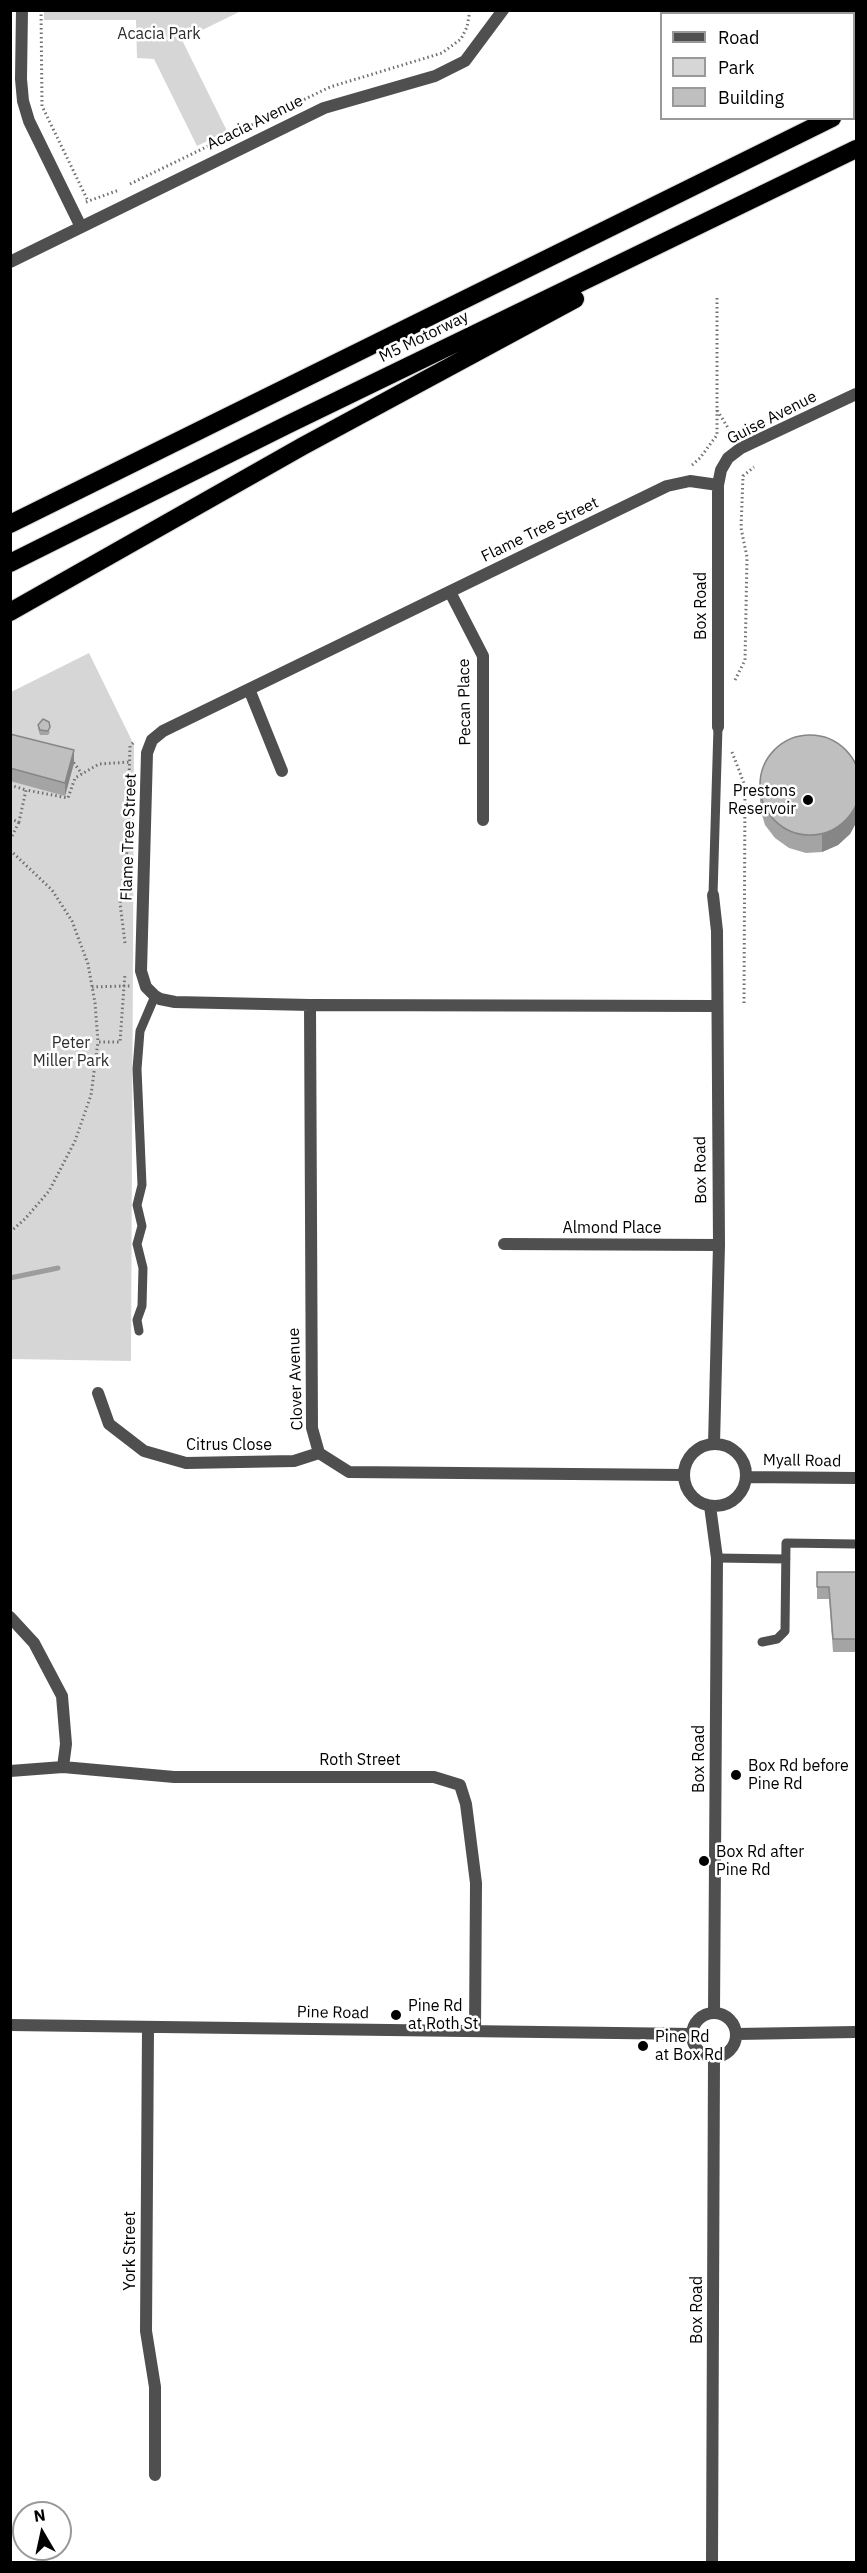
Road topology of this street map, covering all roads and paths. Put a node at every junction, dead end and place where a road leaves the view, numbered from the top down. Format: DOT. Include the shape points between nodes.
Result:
graph roads {
  1 [pos="22,10"];
  2 [pos="41,10"];
  3 [pos="503,10"];
  4 [pos="828,120"];
  5 [pos="856,149"];
  6 [pos="793,181"];
  7 [pos="88,201"];
  8 [pos="81,227"];
  9 [pos="10,262"];
  10 [pos="717,298"];
  11 [pos="856,394"];
  12 [pos="728,429"];
  13 [pos="754,467"];
  14 [pos="718,485"];
  15 [pos="10,524"];
  16 [pos="10,563"];
  17 [pos="450,592"];
  18 [pos="10,613"];
  19 [pos="735,680"];
  20 [pos="249,689"];
  21 [pos="718,727"];
  22 [pos="730,748"];
  23 [pos="61,760"];
  24 [pos="129,762"];
  25 [pos="282,771"];
  26 [pos="82,774"];
  27 [pos="10,785"];
  28 [pos="26,790"];
  29 [pos="10,819"];
  30 [pos="483,819"];
  31 [pos="19,822"];
  32 [pos="10,840"];
  33 [pos="10,850"];
  34 [pos="713,895"];
  35 [pos="124,986"];
  36 [pos="92,987"];
  37 [pos="151,991"];
  38 [pos="310,1005"];
  39 [pos="744,1005"];
  40 [pos="716,1006"];
  41 [pos="98,1042"];
  42 [pos="10,1232"];
  43 [pos="504,1244"];
  44 [pos="719,1245"];
  45 [pos="140,1331"];
  46 [pos="98,1393"];
  47 [pos="714,1444"];
  48 [pos="319,1453"];
  49 [pos="684,1475"];
  50 [pos="746,1477"];
  51 [pos="856,1478"];
  52 [pos="710,1506"];
  53 [pos="856,1544"];
  54 [pos="717,1558"];
  55 [pos="786,1559"];
  56 [pos="10,1617"];
  57 [pos="762,1642"];
  58 [pos="63,1767"];
  59 [pos="10,1771"];
  60 [pos="714,2013"];
  61 [pos="10,2025"];
  62 [pos="148,2027"];
  63 [pos="475,2031"];
  64 [pos="856,2032"];
  65 [pos="692,2034"];
  66 [pos="736,2034"];
  67 [pos="714,2057"];
  68 [pos="155,2475"];
  69 [pos="712,2562"];
  1 -- 8 [label="street" via="23,101"];
  2 -- 7 [label="path" via="42,106"];
  3 -- 8 [label="street, Acacia Avenue" via="465,61 435,76 324,108"];
  4 -- 15 [label="highway, M5 Motorway"];
  5 -- 6 [label="highway, M5 Motorway"];
  6 -- 16 [label="highway, M5 Motorway"];
  6 -- 18 [label="highway" via="303,446"];
  8 -- 9 [label="street, Acacia Avenue"];
  10 -- 12 [label="path" via="717,410"];
  11 -- 14 [label="street, Guise Avenue" via="741,447 724,464"];
  13 -- 19 [label="path" via="743,476 746,660"];
  14 -- 17 [label="street, Flame Tree Street" via="690,481 667,486"];
  14 -- 21 [label="street, Box Road"];
  17 -- 20 [label="street, Flame Tree Street"];
  17 -- 30 [label="street, Pecan Place" via="483,656"];
  20 -- 25 [label="street"];
  20 -- 37 [label="street, Flame Tree Street" via="163,731 152,740 147,753 141,971"];
  21 -- 34 [label="lane"];
  22 -- 39 [label="path" via="745,786"];
  23 -- 26 [label="path" via="73,759"];
  24 -- 26 [label="path" via="99,764"];
  26 -- 28 [label="path" via="75,778 68,798"];
  27 -- 28 [label="path"];
  28 -- 31 [label="path"];
  29 -- 31 [label="path"];
  31 -- 32 [label="path"];
  33 -- 36 [label="path" via="52,890 72,921"];
  34 -- 40 [label="street, Box Road" via="717,931"];
  35 -- 36 [label="path"];
  35 -- 37 [label="path"];
  35 -- 41 [label="path" via="120,1042"];
  36 -- 41 [label="path"];
  37 -- 38 [label="street" via="160,999 175,1002"];
  37 -- 45 [label="lane" via="140,1031 137,1069 142,1185 137,1205 142,1226 137,1244 143,1268"];
  38 -- 40 [label="street"];
  38 -- 48 [label="street, Clover Avenue" via="312,1428"];
  40 -- 44 [label="street, Box Road"];
  41 -- 42 [label="path" via="91,1095 75,1141 49,1191"];
  43 -- 44 [label="street, Almond Place"];
  44 -- 47 [label="street, Box Road"];
  46 -- 48 [label="street, Citrus Close" via="109,1424 144,1451 186,1463 294,1461"];
  47 -- 49 [label="street" via="695,1451 688,1459"];
  47 -- 50 [label="street" via="734,1450 745,1467"];
  48 -- 49 [label="street" via="349,1472"];
  49 -- 52 [label="street" via="692,1497"];
  50 -- 51 [label="street, Myall Road"];
  50 -- 52 [label="street" via="738,1496 730,1503"];
  52 -- 54 [label="street, Box Road"];
  53 -- 55 [label="lane" via="786,1543"];
  54 -- 55 [label="lane"];
  54 -- 60 [label="street, Box Road"];
  55 -- 57 [label="lane" via="784,1631 777,1639"];
  56 -- 58 [label="street" via="34,1643 62,1696 66,1744"];
  58 -- 59 [label="street, Roth Street"];
  58 -- 63 [label="street, Roth Street" via="174,1777 435,1777 460,1785 476,1883"];
  60 -- 65 [label="street" via="698,2020"];
  60 -- 66 [label="street" via="730,2020"];
  61 -- 62 [label="street, Pine Road"];
  62 -- 63 [label="street, Pine Road"];
  62 -- 68 [label="street, York Street" via="146,2331 154,2387"];
  63 -- 65 [label="street, Pine Road"];
  64 -- 66 [label="street"];
  65 -- 67 [label="street" via="700,2053"];
  66 -- 67 [label="street" via="731,2050"];
  67 -- 69 [label="street, Box Road"];
}
